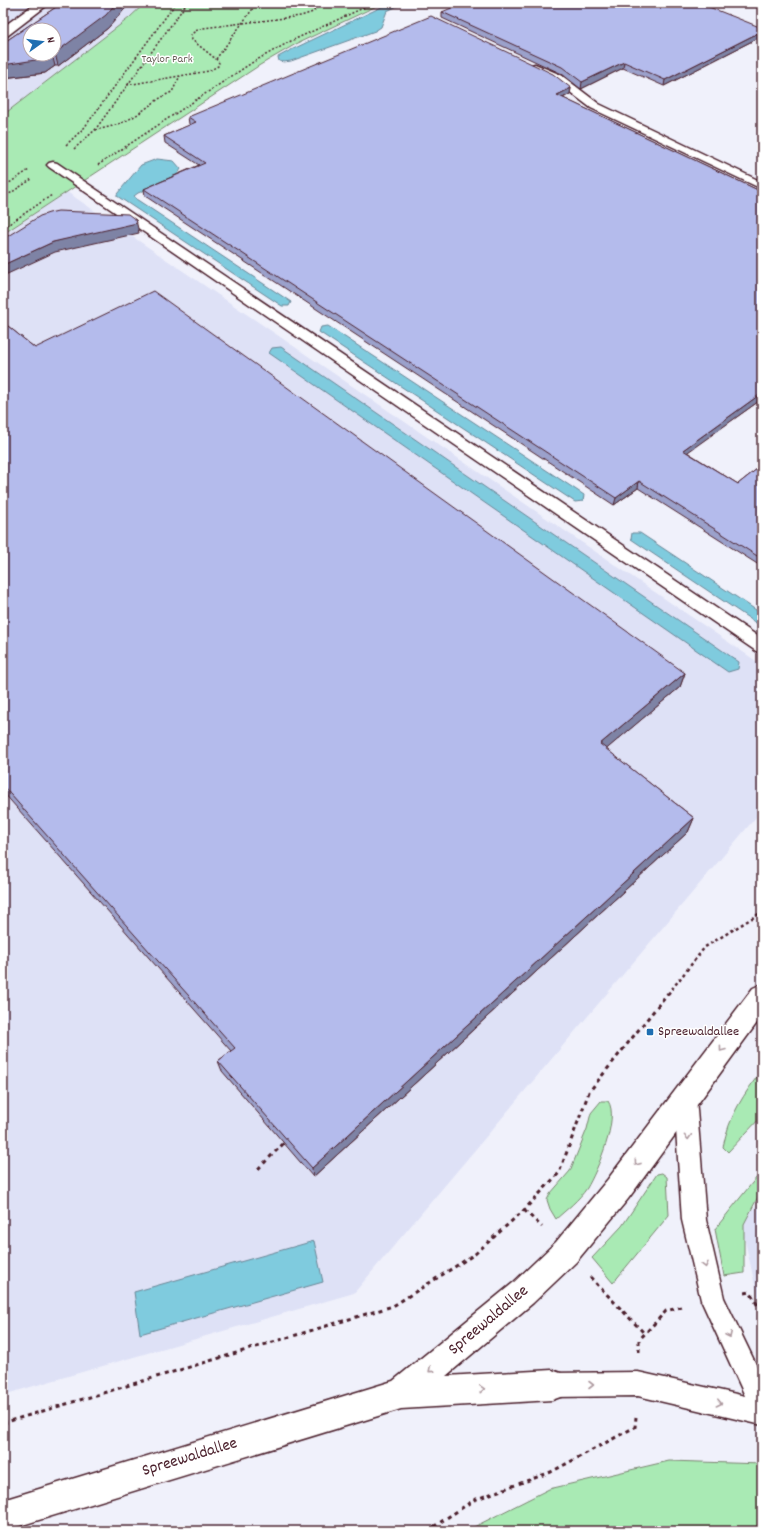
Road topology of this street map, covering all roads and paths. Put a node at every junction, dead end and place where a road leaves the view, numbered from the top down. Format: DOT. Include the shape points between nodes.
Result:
graph roads {
  1 [pos="44,3"];
  2 [pos="176,3"];
  3 [pos="187,3"];
  4 [pos="257,3"];
  5 [pos="318,3"];
  6 [pos="374,3"];
  7 [pos="242,24"];
  8 [pos="3,33"];
  9 [pos="216,59"];
  10 [pos="522,60"];
  11 [pos="180,76"];
  12 [pos="127,85"];
  13 [pos="95,130"];
  14 [pos="66,145"];
  15 [pos="53,165"];
  16 [pos="33,168"];
  17 [pos="75,180"];
  18 [pos="762,186"];
  19 [pos="3,187"];
  20 [pos="3,198"];
  21 [pos="3,228"];
  22 [pos="762,647"];
  23 [pos="762,912"];
  24 [pos="762,996"];
  25 [pos="685,1098"];
  26 [pos="284,1143"];
  27 [pos="258,1169"];
  28 [pos="587,1275"];
  29 [pos="750,1292"];
  30 [pos="762,1313"];
  31 [pos="638,1384"];
  32 [pos="552,1385"];
  33 [pos="401,1394"];
  34 [pos="762,1404"];
  35 [pos="762,1412"];
  36 [pos="3,1423"];
  37 [pos="3,1516"];
  38 [pos="427,1531"];
  1 -- 8 [label="street"];
  2 -- 14 [label="path" via="84,128"];
  3 -- 12 [label="path"];
  4 -- 7 [label="path"];
  5 -- 7 [label="path" via="319,6 309,15"];
  6 -- 17 [label="path" via="291,41 253,62"];
  7 -- 9 [label="path"];
  7 -- 9 [label="path" via="203,28 191,35 192,40"];
  9 -- 11 [label="path" via="219,63 215,69"];
  10 -- 18 [label="lane" via="557,77 595,106"];
  11 -- 12 [label="path"];
  11 -- 13 [label="path" via="172,92 160,97 132,118"];
  12 -- 13 [label="path"];
  13 -- 15 [label="path"];
  15 -- 17 [label="lane"];
  15 -- 20 [label="path"];
  16 -- 19 [label="path"];
  17 -- 21 [label="path"];
  17 -- 22 [label="lane"];
  23 -- 36 [label="path" via="705,947 590,1092 559,1173 524,1210 475,1254 393,1306"];
  24 -- 25 [label="street, Spreewaldallee, one-way"];
  25 -- 33 [label="street, Spreewaldallee, one-way" via="618,1189 566,1252 523,1293"];
  25 -- 34 [label="lane, one-way" via="694,1220 713,1300"];
  26 -- 27 [label="path"];
  28 -- 31 [label="path" via="645,1334 639,1340"];
  29 -- 30 [label="path"];
  32 -- 31 [label="lane, one-way"];
  31 -- 35 [label="lane, one-way"];
  31 -- 38 [label="path" via="635,1426 551,1472 474,1500"];
  33 -- 32 [label="street, Spreewaldallee, one-way"];
  33 -- 37 [label="street, Spreewaldallee"];
}
